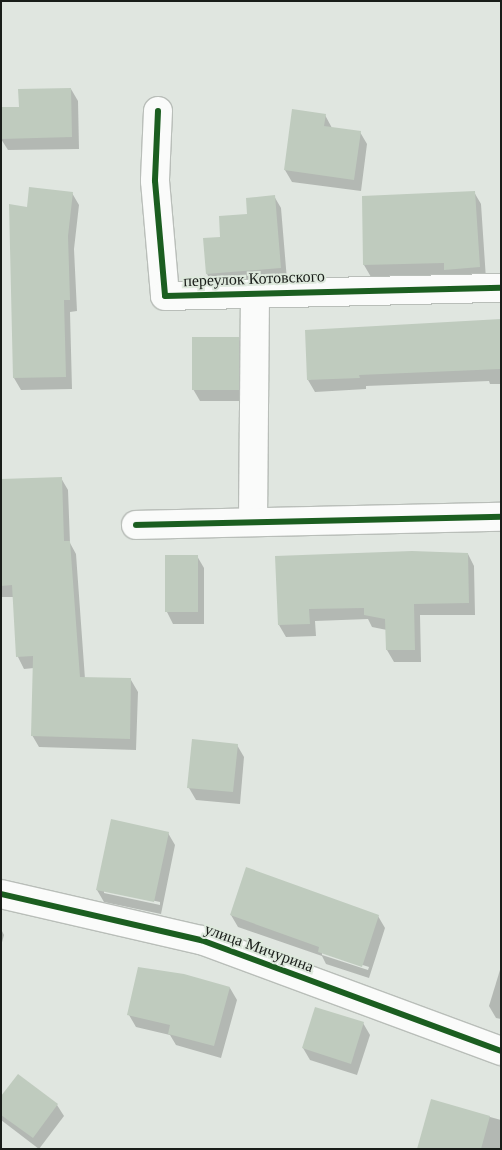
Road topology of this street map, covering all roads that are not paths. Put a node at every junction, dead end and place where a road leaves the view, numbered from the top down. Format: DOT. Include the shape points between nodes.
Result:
graph roads {
  1 [pos="158,110"];
  2 [pos="501,288"];
  3 [pos="255,292"];
  4 [pos="501,517"];
  5 [pos="253,522"];
  6 [pos="136,525"];
  7 [pos="1,894"];
  8 [pos="501,1051"];
  1 -- 3 [label="street, переулок Котовского" via="155,181 165,296"];
  2 -- 3 [label="street, переулок Котовского"];
  3 -- 5 [label="street, переулок Котовского"];
  4 -- 5 [label="street"];
  5 -- 6 [label="street"];
  7 -- 8 [label="street, улица Мичурина" via="201,940"];
}
